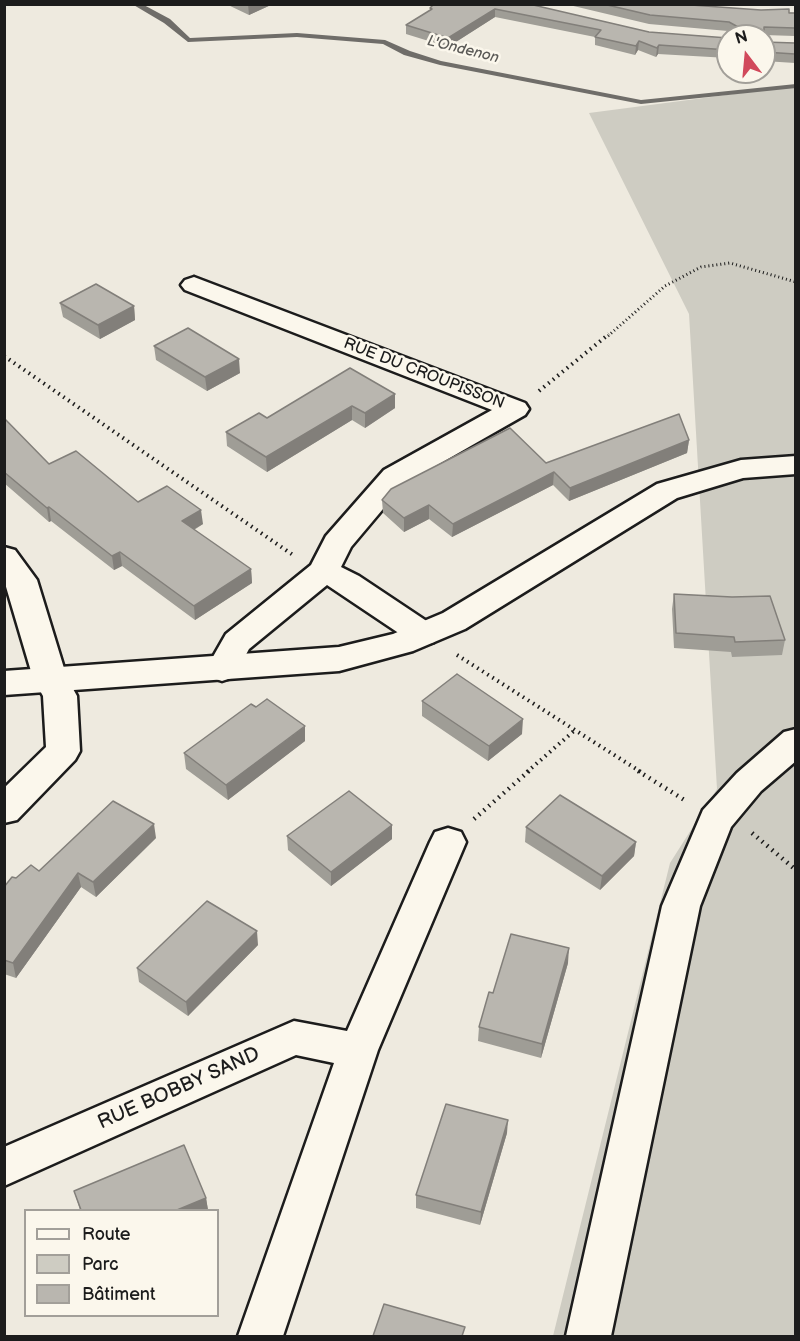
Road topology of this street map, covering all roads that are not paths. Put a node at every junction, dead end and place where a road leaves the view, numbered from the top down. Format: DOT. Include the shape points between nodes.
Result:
graph roads {
  1 [pos="194,285"];
  2 [pos="795,465"];
  3 [pos="4,557"];
  4 [pos="324,571"];
  5 [pos="423,634"];
  6 [pos="222,669"];
  7 [pos="50,678"];
  8 [pos="4,683"];
  9 [pos="795,741"];
  10 [pos="4,810"];
  11 [pos="448,842"];
  12 [pos="358,1050"];
  13 [pos="4,1167"];
  14 [pos="261,1336"];
  15 [pos="588,1336"];
  1 -- 4 [label="street, RUE DU CROUPISSON" via="515,409 394,477 337,543"];
  2 -- 5 [label="street" via="741,469 667,491 454,621"];
  3 -- 7 [label="street" via="21,580"];
  4 -- 5 [label="street"];
  4 -- 6 [label="street, RUE DU CROUPISSON" via="237,642"];
  5 -- 6 [label="street" via="339,659"];
  6 -- 7 [label="street"];
  7 -- 8 [label="street"];
  7 -- 10 [label="street" via="60,696 63,751"];
  9 -- 15 [label="street" via="749,782 716,820 681,906"];
  11 -- 12 [label="street"];
  12 -- 13 [label="street, RUE BOBBY SAND" via="294,1038"];
  12 -- 14 [label="street"];
}
